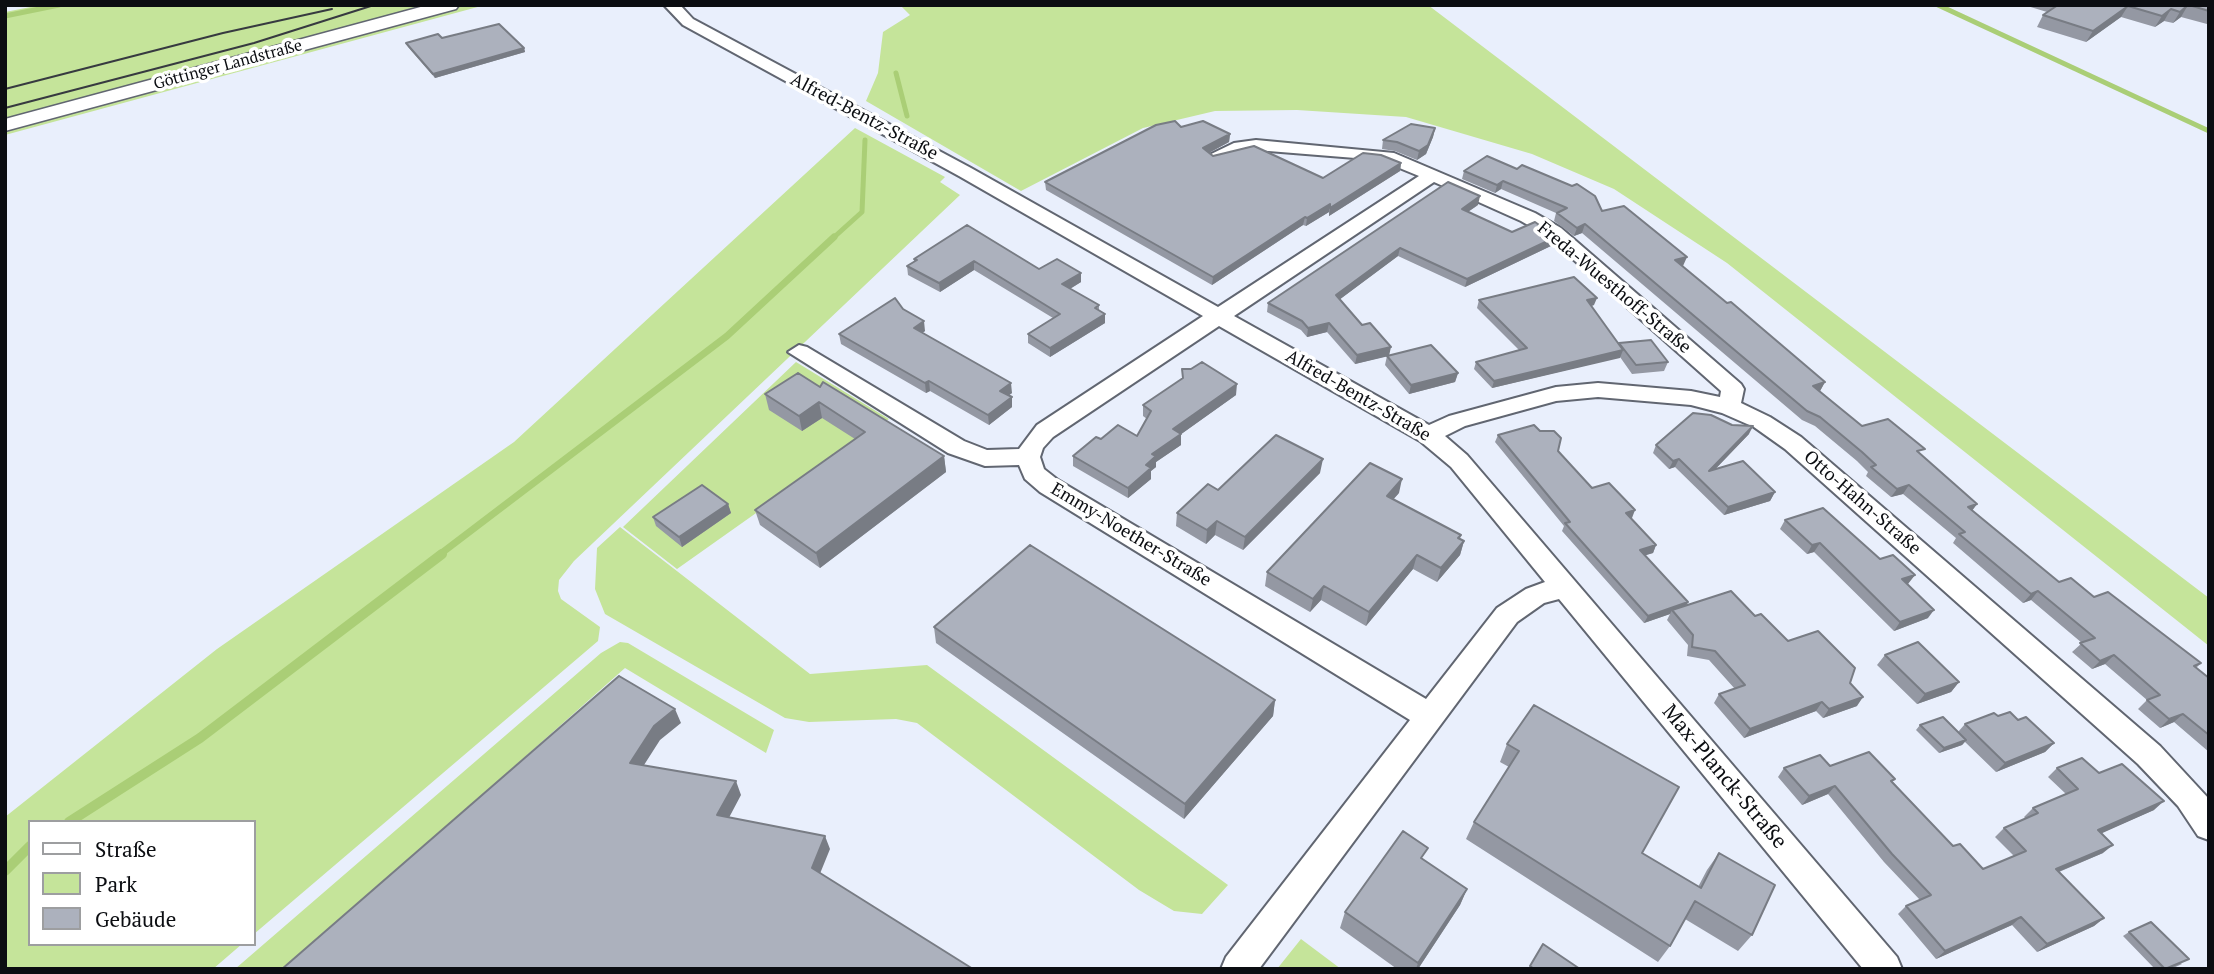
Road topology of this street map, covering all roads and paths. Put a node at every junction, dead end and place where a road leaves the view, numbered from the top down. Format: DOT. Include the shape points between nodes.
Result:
graph roads {
  1 [pos="450,5"];
  2 [pos="671,5"];
  3 [pos="5,125"];
  4 [pos="1214,157"];
  5 [pos="1432,175"];
  6 [pos="1218,316"];
  7 [pos="799,352"];
  8 [pos="1729,407"];
  9 [pos="1428,435"];
  10 [pos="1028,457"];
  11 [pos="1563,587"];
  12 [pos="1429,716"];
  13 [pos="2209,825"];
  14 [pos="1238,969"];
  15 [pos="1885,969"];
  1 -- 3 [label="street, Göttinger Landstraße"];
  2 -- 6 [label="street, Alfred-Bentz-Straße" via="688,22"];
  4 -- 5 [label="street, Freda-Wuesthoff-Straße" via="1256,145 1380,155"];
  5 -- 6 [label="street"];
  5 -- 8 [label="street, Freda-Wuesthoff-Straße" via="1554,232 1733,389"];
  6 -- 9 [label="street, Alfred-Bentz-Straße"];
  6 -- 10 [label="street" via="1045,432"];
  7 -- 10 [label="street" via="956,447 985,458"];
  8 -- 9 [label="street, Otto-Hahn-Straße" via="1691,398 1576,391 1457,421"];
  8 -- 13 [label="street, Otto-Hahn-Straße" via="1783,436 1835,480 2149,755 2189,796"];
  9 -- 11 [label="street, Alfred-Bentz-Straße" via="1459,461"];
  10 -- 12 [label="street, Emmy-Noether-Straße" via="1034,473 1049,486"];
  11 -- 12 [label="street" via="1535,596 1507,615"];
  11 -- 15 [label="street, Max-Planck-Straße"];
  12 -- 14 [label="street"];
}
